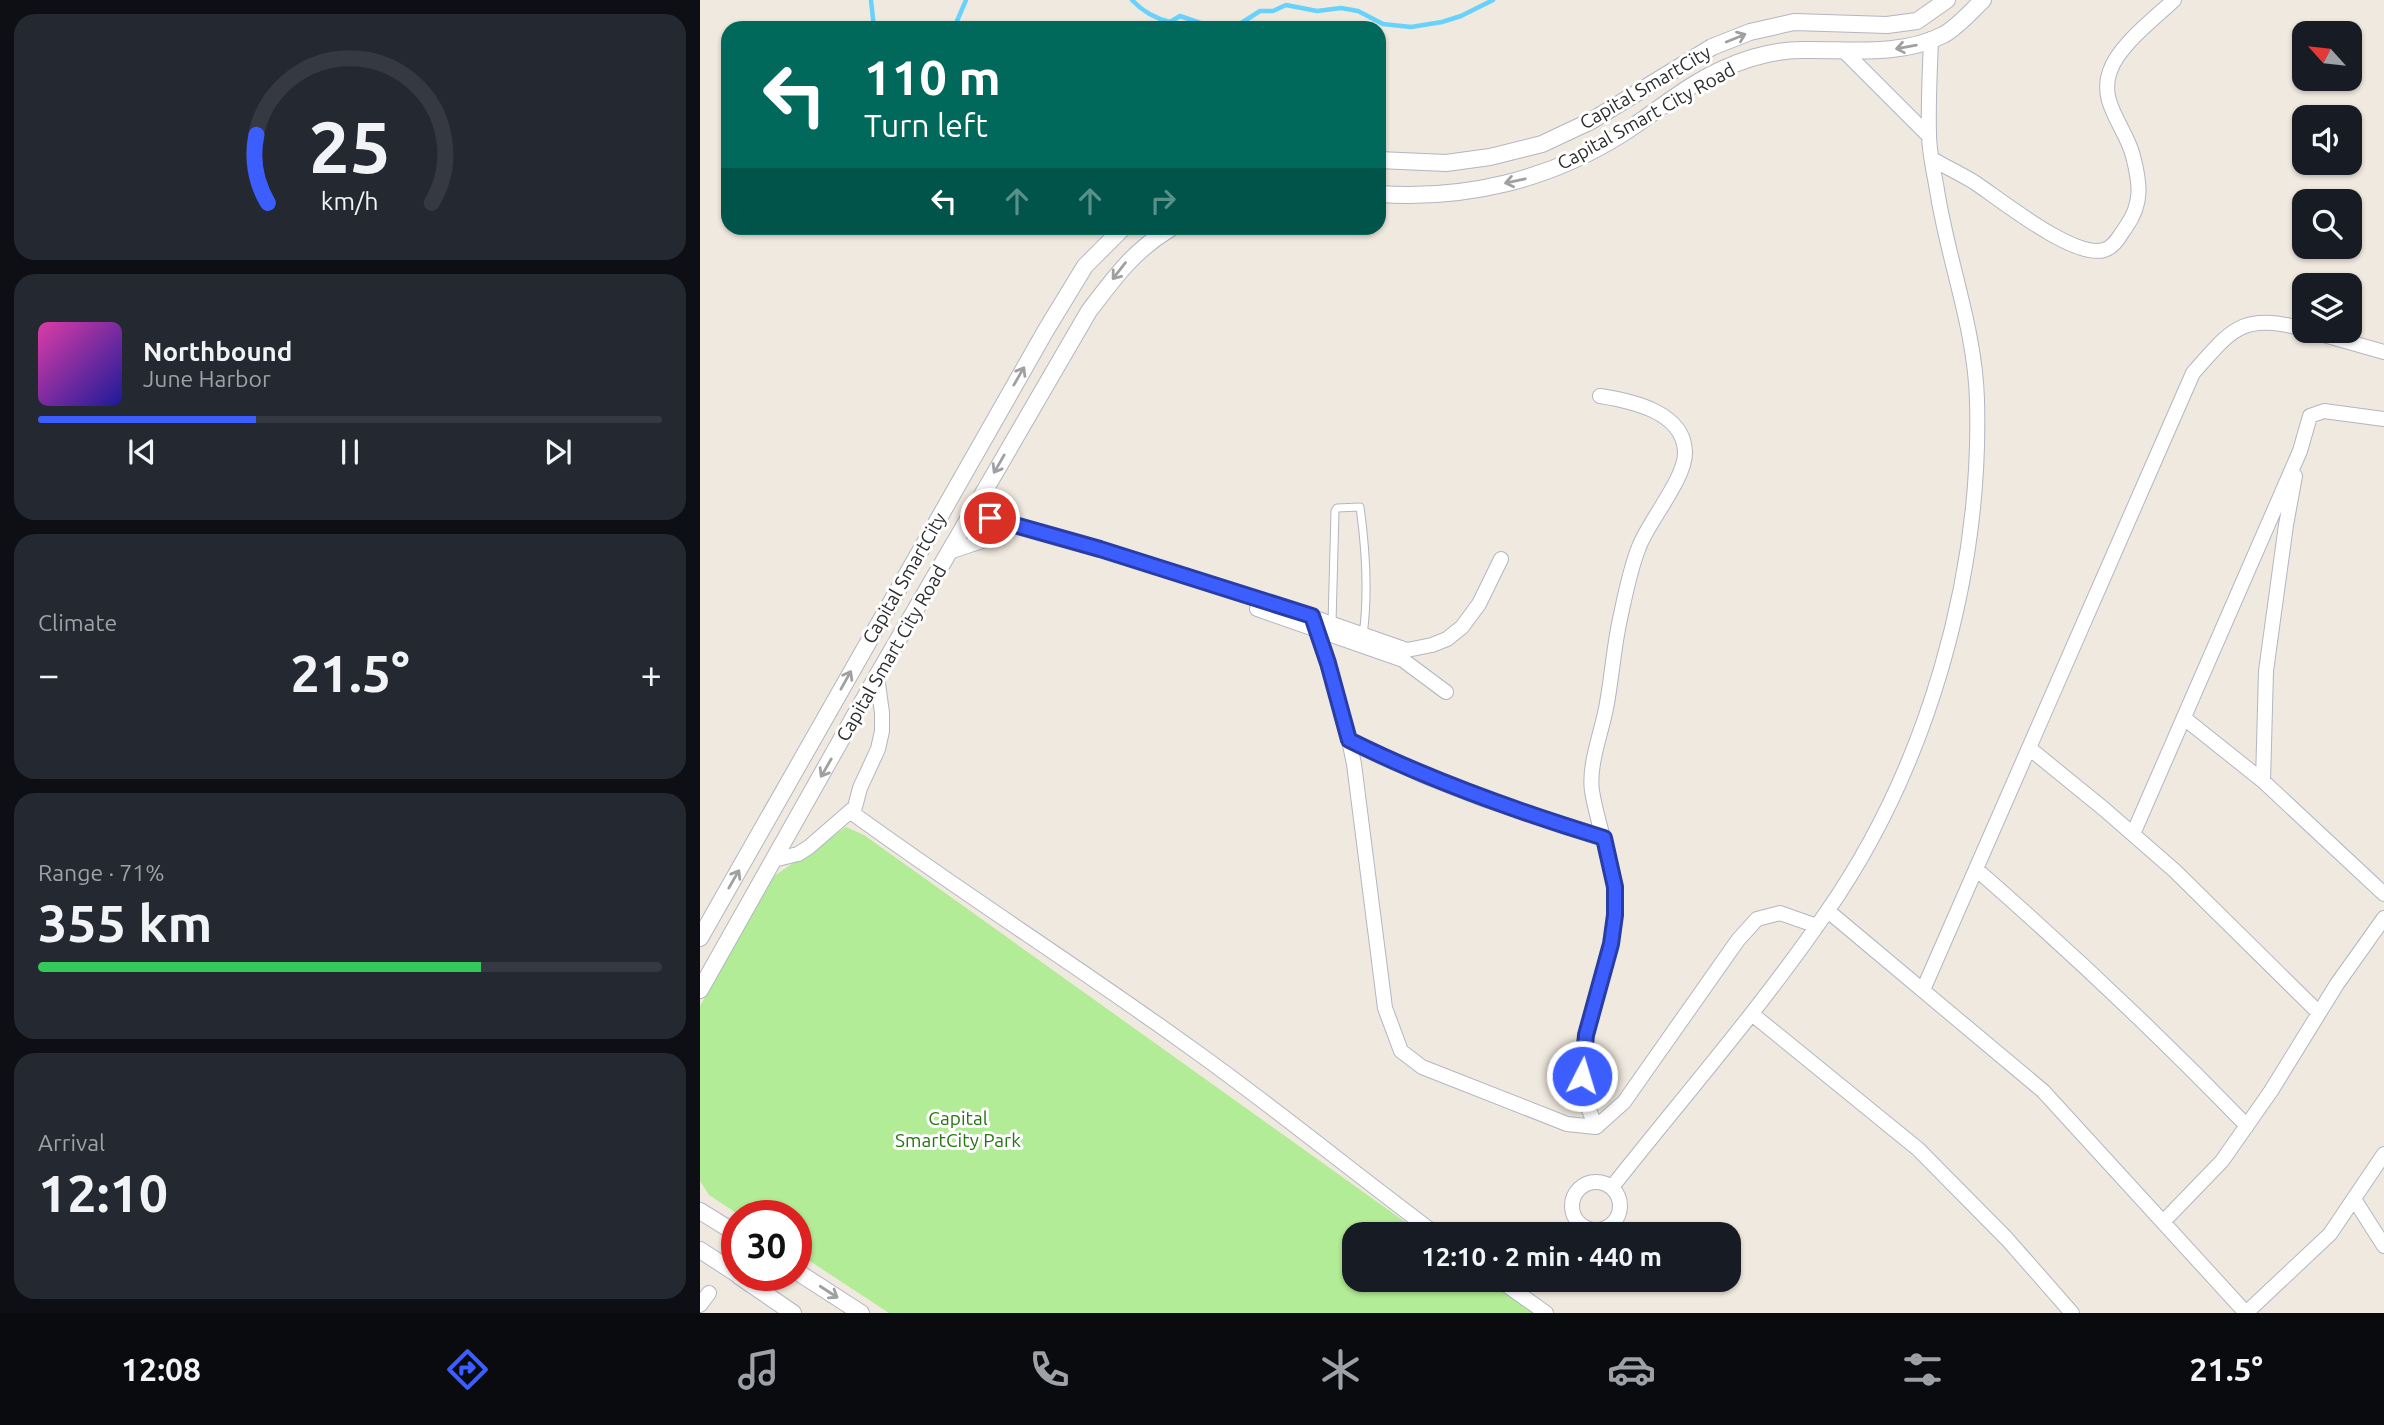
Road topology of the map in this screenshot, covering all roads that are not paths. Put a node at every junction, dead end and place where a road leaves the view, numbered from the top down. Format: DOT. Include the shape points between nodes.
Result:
graph roads {
  1 [pos="1947,0"];
  2 [pos="1983,0"];
  3 [pos="2174,0"];
  4 [pos="1931,39"];
  5 [pos="1844,51"];
  6 [pos="1929,136"];
  7 [pos="1932,159"];
  8 [pos="1386,160"];
  9 [pos="1386,194"];
  10 [pos="1116,235"];
  11 [pos="1159,235"];
  12 [pos="2292,326"];
  13 [pos="2352,343"];
  14 [pos="2384,352"];
  15 [pos="1600,397"];
  16 [pos="2384,419"];
  17 [pos="2300,451"];
  18 [pos="984,491"];
  19 [pos="969,518"];
  20 [pos="1008,528"];
  21 [pos="949,552"];
  22 [pos="1501,559"];
  23 [pos="1314,623"];
  24 [pos="1332,624"];
  25 [pos="1363,635"];
  26 [pos="1405,655"];
  27 [pos="877,677"];
  28 [pos="1446,692"];
  29 [pos="2184,718"];
  30 [pos="1349,740"];
  31 [pos="2029,747"];
  32 [pos="2263,781"];
  33 [pos="851,812"];
  34 [pos="2133,834"];
  35 [pos="1604,838"];
  36 [pos="773,859"];
  37 [pos="1976,869"];
  38 [pos="2384,894"];
  39 [pos="1828,911"];
  40 [pos="2384,918"];
  41 [pos="1817,926"];
  42 [pos="700,938"];
  43 [pos="700,990"];
  44 [pos="1923,990"];
  45 [pos="2319,1013"];
  46 [pos="1752,1014"];
  47 [pos="2246,1126"];
  48 [pos="1596,1127"];
  49 [pos="2384,1154"];
  50 [pos="1612,1187"];
  51 [pos="2354,1199"];
  52 [pos="703,1211"];
  53 [pos="1420,1222"];
  54 [pos="2163,1222"];
  55 [pos="721,1223"];
  56 [pos="2384,1246"];
  57 [pos="700,1250"];
  58 [pos="721,1264"];
  59 [pos="812,1281"];
  60 [pos="761,1291"];
  61 [pos="1516,1292"];
  62 [pos="793,1313"];
  63 [pos="861,1313"];
  64 [pos="1546,1313"];
  65 [pos="2072,1313"];
  66 [pos="2246,1313"];
  8 -- 1 [label="street, Capital SmartCity, one-way" via="1446,163 1542,144 1591,121 1712,47 1750,32 1794,22 1887,25 1917,21"];
  2 -- 4 [label="street, Capital Smart City Road" via="1945,34"];
  3 -- 7 [label="street" via="2123,49 2110,70 2109,102 2133,153 2139,190 2136,213 2113,245 2086,251 2050,234"];
  4 -- 5 [label="street, Capital Smart City Road, one-way" via="1914,47"];
  4 -- 6 [label="street"];
  5 -- 6 [label="street"];
  5 -- 9 [label="street, Capital Smart City Road, one-way" via="1769,54 1725,68 1622,134 1535,177 1456,193"];
  6 -- 7 [label="street"];
  7 -- 39 [label="street" via="1970,334 1977,400 1974,502 1958,598 1934,693 1905,771"];
  42 -- 10 [label="street, Capital SmartCity, one-way" via="1046,330 1085,266"];
  11 -- 18 [label="street, Capital Smart City Road, one-way" via="1126,262 1088,311"];
  12 -- 31 [label="street" via="2256,322 2229,333 2193,373"];
  13 -- 14 [label="street"];
  15 -- 35 [label="street" via="1629,400 1674,424 1685,452 1670,493 1639,546 1620,620 1592,789"];
  16 -- 17 [label="street" via="2324,411 2310,416"];
  17 -- 29 [label="street"];
  17 -- 32 [label="street" via="2266,671"];
  18 -- 19 [label="street, Capital Smart City Road"];
  18 -- 20 [label="street"];
  19 -- 20 [label="street"];
  19 -- 21 [label="street, Capital Smart City Road"];
  20 -- 21 [label="street"];
  20 -- 23 [label="street"];
  21 -- 27 [label="street, Capital Smart City Road"];
  22 -- 26 [label="street" via="1462,627 1447,639"];
  23 -- 24 [label="street"];
  23 -- 26 [label="street"];
  23 -- 30 [label="street"];
  24 -- 25 [label="street"];
  24 -- 25 [label="lane" via="1335,511 1357,506 1364,535 1367,594"];
  25 -- 26 [label="street"];
  26 -- 28 [label="street"];
  27 -- 33 [label="street" via="882,731"];
  27 -- 36 [label="street, Capital Smart City Road, one-way"];
  29 -- 32 [label="street"];
  29 -- 34 [label="street"];
  30 -- 35 [label="street" via="1483,799"];
  30 -- 48 [label="street" via="1385,1008 1401,1051 1422,1067 1567,1124"];
  31 -- 34 [label="street"];
  31 -- 37 [label="street"];
  32 -- 38 [label="street"];
  33 -- 36 [label="street" via="798,854"];
  33 -- 53 [label="street" via="1194,1050"];
  34 -- 45 [label="street"];
  35 -- 48 [label="street" via="1615,887 1615,915 1586,1035 1582,1076"];
  36 -- 43 [label="street, Capital Smart City Road"];
  37 -- 44 [label="street"];
  37 -- 47 [label="street" via="2071,952"];
  39 -- 41 [label="street"];
  39 -- 44 [label="street"];
  40 -- 45 [label="street"];
  41 -- 46 [label="street"];
  41 -- 48 [label="street" via="1780,913 1757,919 1624,1102"];
  44 -- 54 [label="street" via="2043,1091"];
  45 -- 47 [label="street"];
  46 -- 50 [label="street"];
  46 -- 65 [label="street" via="1918,1149"];
  47 -- 54 [label="street" via="2222,1161"];
  49 -- 51 [label="street"];
  51 -- 56 [label="street"];
  51 -- 66 [label="street" via="2330,1234"];
  52 -- 55 [label="street"];
  54 -- 66 [label="street"];
  57 -- 58 [label="street"];
  59 -- 63 [label="street, one-way"];
  60 -- 62 [label="street"];
  61 -- 64 [label="street"];
}
